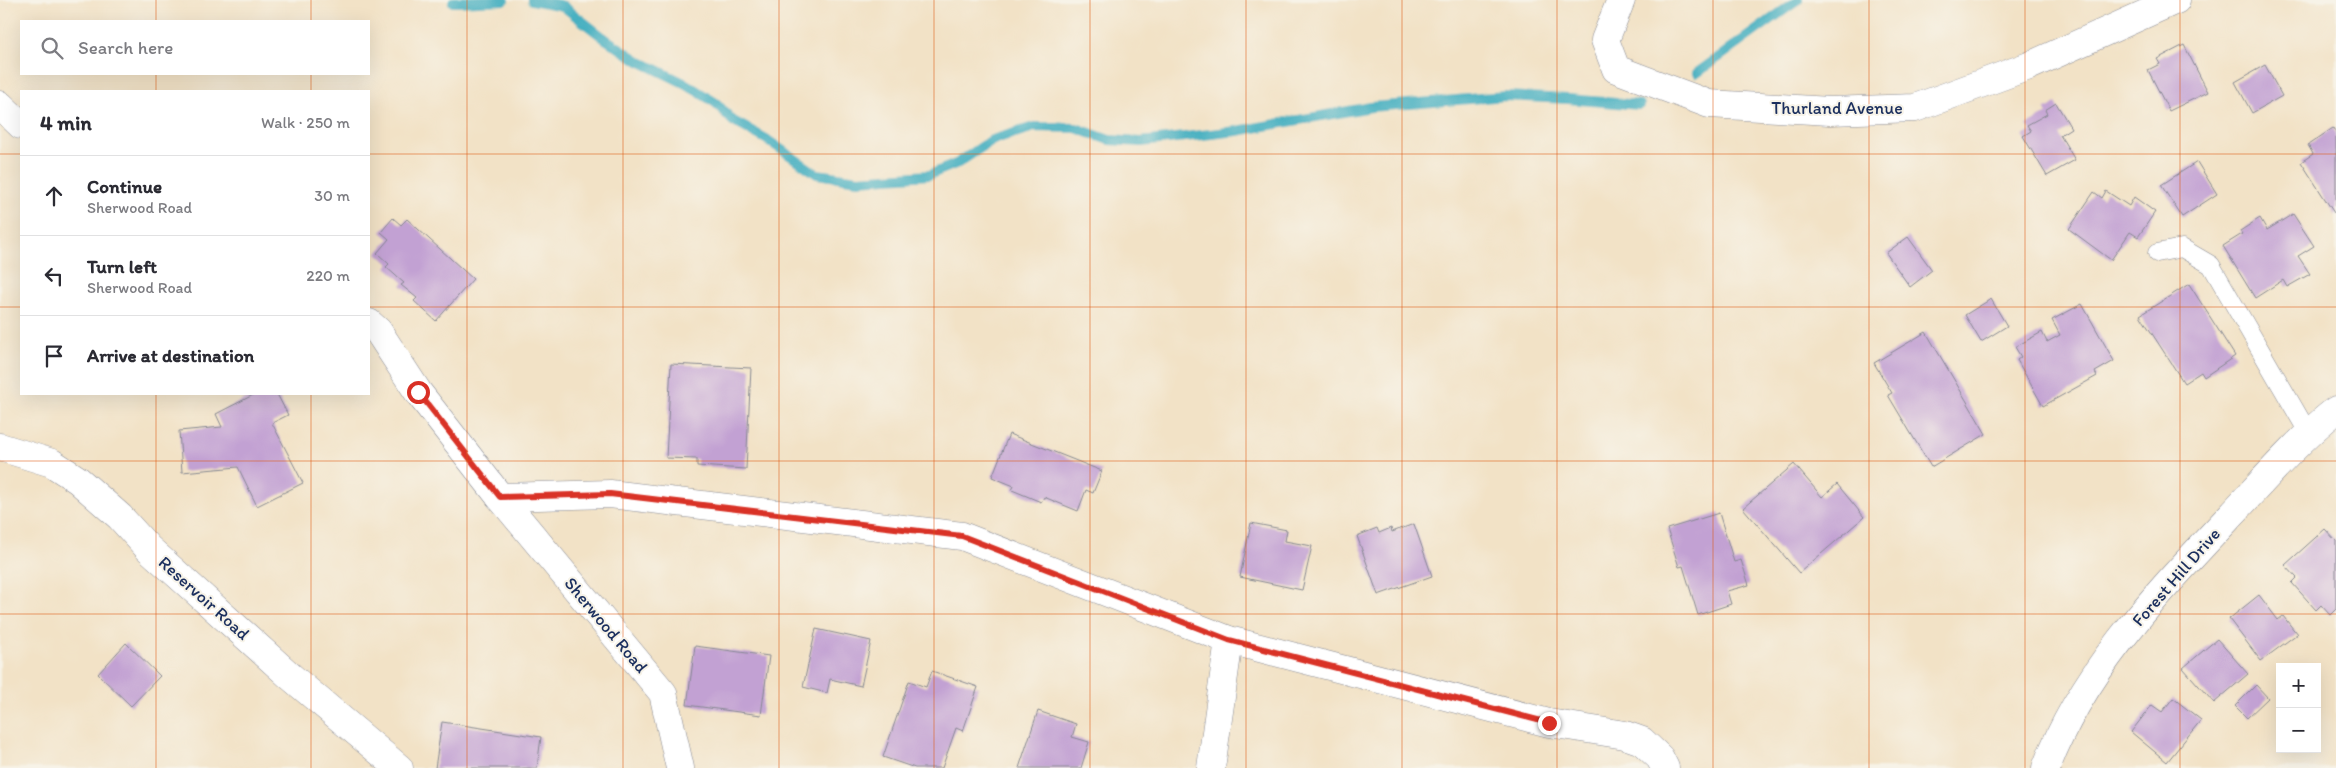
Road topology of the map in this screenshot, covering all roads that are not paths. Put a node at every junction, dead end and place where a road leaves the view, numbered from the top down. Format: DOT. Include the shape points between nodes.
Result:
graph roads {
  1 [pos="1621,0"];
  2 [pos="2176,0"];
  3 [pos="0,104"];
  4 [pos="20,124"];
  5 [pos="2157,252"];
  6 [pos="370,324"];
  7 [pos="2336,410"];
  8 [pos="2308,434"];
  9 [pos="0,447"];
  10 [pos="500,497"];
  11 [pos="1229,640"];
  12 [pos="398,768"];
  13 [pos="680,768"];
  14 [pos="1211,768"];
  15 [pos="1665,768"];
  16 [pos="2046,768"];
  1 -- 2 [label="street, Thurland Avenue" via="1605,40 1616,69 1709,104 1830,112 1915,108 2029,66"];
  3 -- 4 [label="street"];
  5 -- 8 [label="lane" via="2182,248 2211,265"];
  6 -- 10 [label="street, Sherwood Road" via="418,392"];
  7 -- 8 [label="street, Forest Hill Drive"];
  8 -- 16 [label="street, Forest Hill Drive" via="2160,591 2115,648 2063,730"];
  9 -- 12 [label="street, Reservoir Road" via="52,463 78,480 290,676"];
  10 -- 11 [label="street" via="610,494 962,536"];
  10 -- 13 [label="street, Sherwood Road" via="663,693"];
  11 -- 14 [label="street"];
  11 -- 15 [label="street" via="1549,723 1625,734 1642,742 1660,758"];
}
